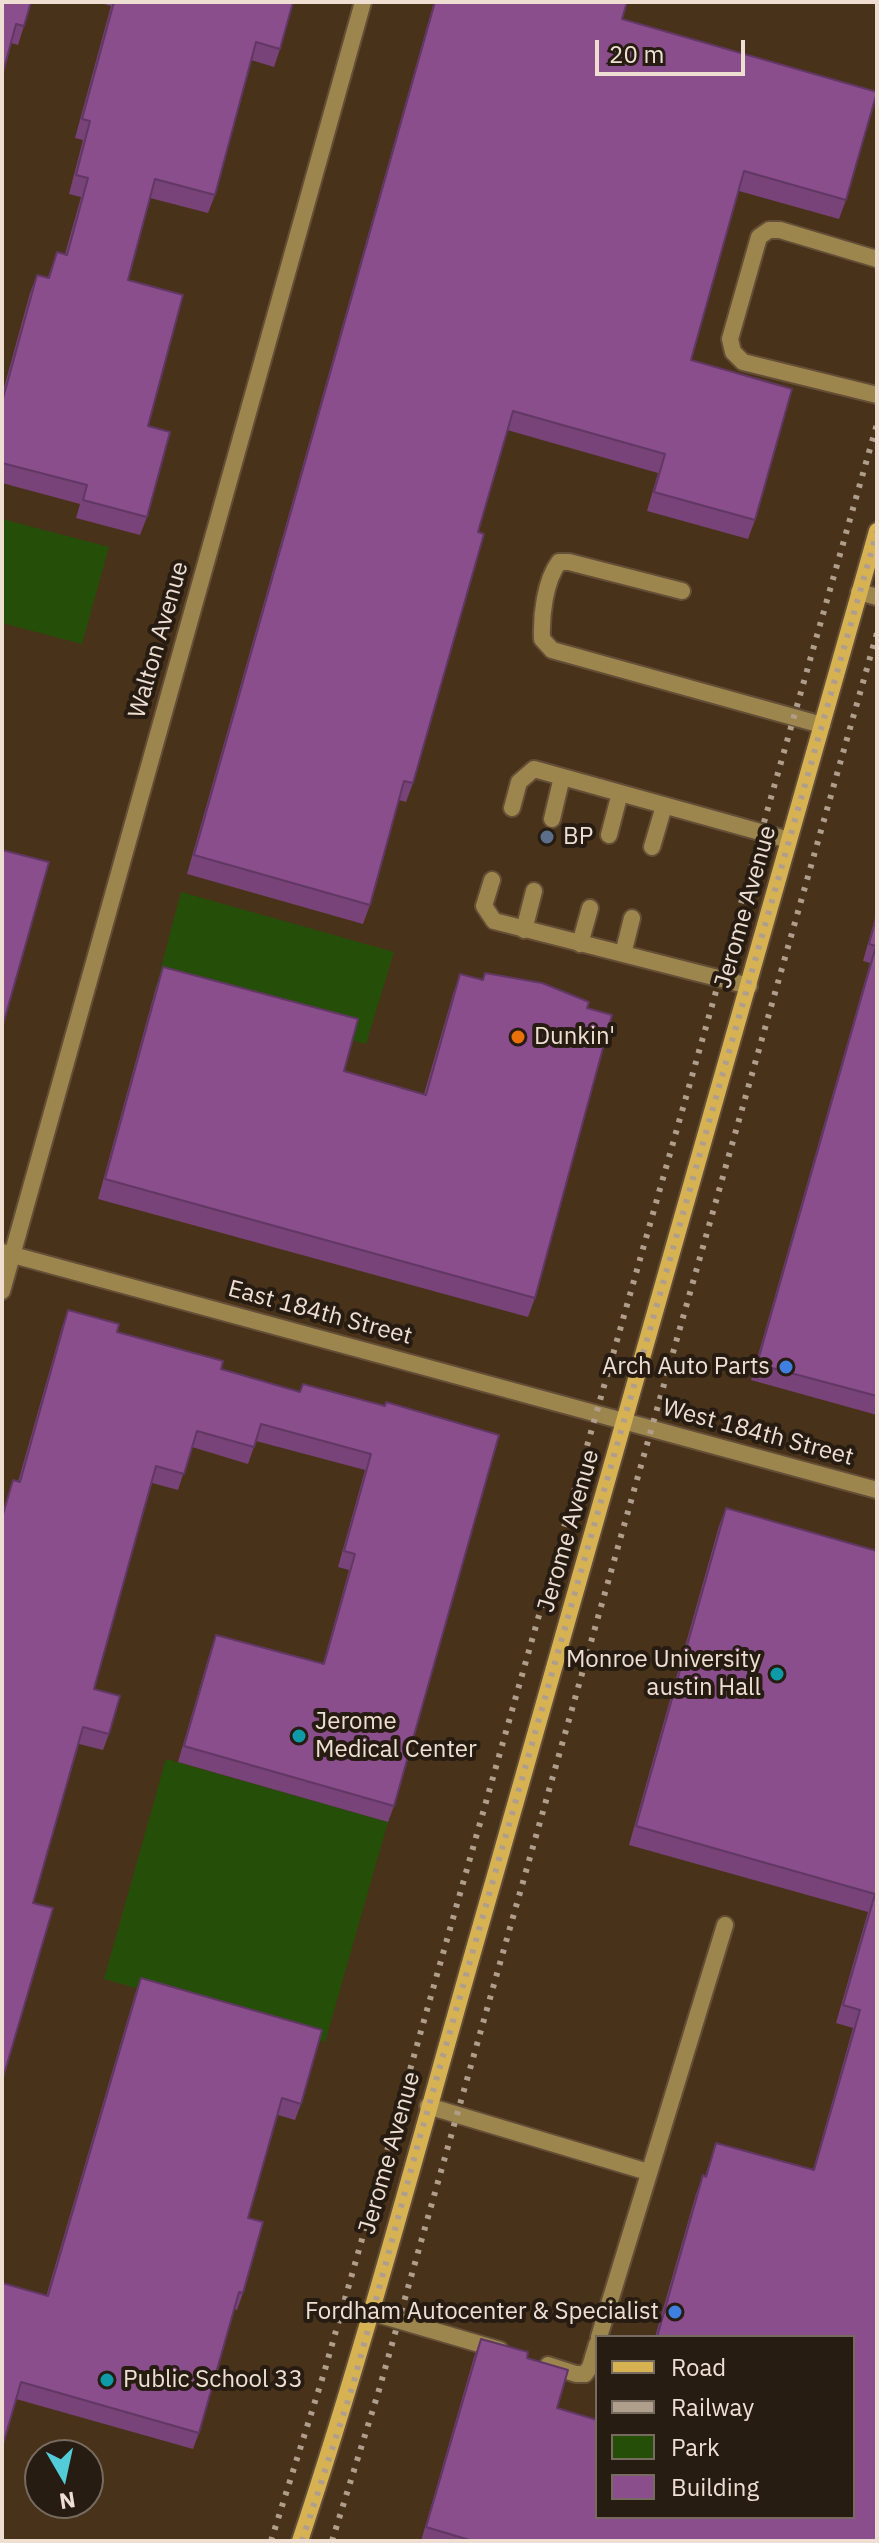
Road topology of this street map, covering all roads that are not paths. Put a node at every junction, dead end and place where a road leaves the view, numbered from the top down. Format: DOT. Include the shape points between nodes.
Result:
graph roads {
  1 [pos="363,2"];
  2 [pos="877,259"];
  3 [pos="877,395"];
  4 [pos="877,531"];
  5 [pos="682,591"];
  6 [pos="859,592"];
  7 [pos="877,597"];
  8 [pos="822,725"];
  9 [pos="562,777"];
  10 [pos="620,793"];
  11 [pos="664,806"];
  12 [pos="512,808"];
  13 [pos="552,819"];
  14 [pos="609,835"];
  15 [pos="789,840"];
  16 [pos="652,847"];
  17 [pos="492,880"];
  18 [pos="534,891"];
  19 [pos="590,908"];
  20 [pos="632,918"];
  21 [pos="524,930"];
  22 [pos="580,944"];
  23 [pos="623,954"];
  24 [pos="749,986"];
  25 [pos="7,1254"];
  26 [pos="2,1291"];
  27 [pos="626,1422"];
  28 [pos="877,1490"];
  29 [pos="725,1925"];
  30 [pos="428,2106"];
  31 [pos="648,2172"];
  32 [pos="370,2312"];
  33 [pos="600,2335"];
  34 [pos="595,2351"];
  35 [pos="300,2541"];
  1 -- 25 [label="street, Walton Avenue"];
  2 -- 3 [label="street" via="769,230 759,237 730,339 743,362"];
  4 -- 6 [label="main road, Jerome Avenue"];
  5 -- 8 [label="street" via="559,562 551,573 542,639 552,650"];
  6 -- 7 [label="street"];
  6 -- 8 [label="main road, Jerome Avenue"];
  8 -- 15 [label="main road, Jerome Avenue"];
  9 -- 10 [label="street"];
  9 -- 12 [label="street" via="534,769 519,782"];
  9 -- 13 [label="street"];
  10 -- 11 [label="street"];
  10 -- 14 [label="street"];
  11 -- 15 [label="street"];
  11 -- 16 [label="street"];
  15 -- 24 [label="main road, Jerome Avenue"];
  17 -- 21 [label="street" via="484,906 494,921"];
  18 -- 21 [label="street"];
  19 -- 22 [label="street"];
  20 -- 23 [label="street"];
  21 -- 22 [label="street"];
  22 -- 23 [label="street"];
  23 -- 24 [label="street"];
  24 -- 27 [label="main road, Jerome Avenue"];
  25 -- 26 [label="street, Walton Avenue"];
  25 -- 27 [label="street, East 184th Street"];
  27 -- 28 [label="street, West 184th Street"];
  27 -- 30 [label="main road, Jerome Avenue"];
  29 -- 31 [label="street"];
  30 -- 31 [label="street"];
  30 -- 32 [label="main road, Jerome Avenue"];
  31 -- 33 [label="street"];
  32 -- 34 [label="street" via="576,2374 585,2374"];
  32 -- 35 [label="main road, Jerome Avenue"];
}
